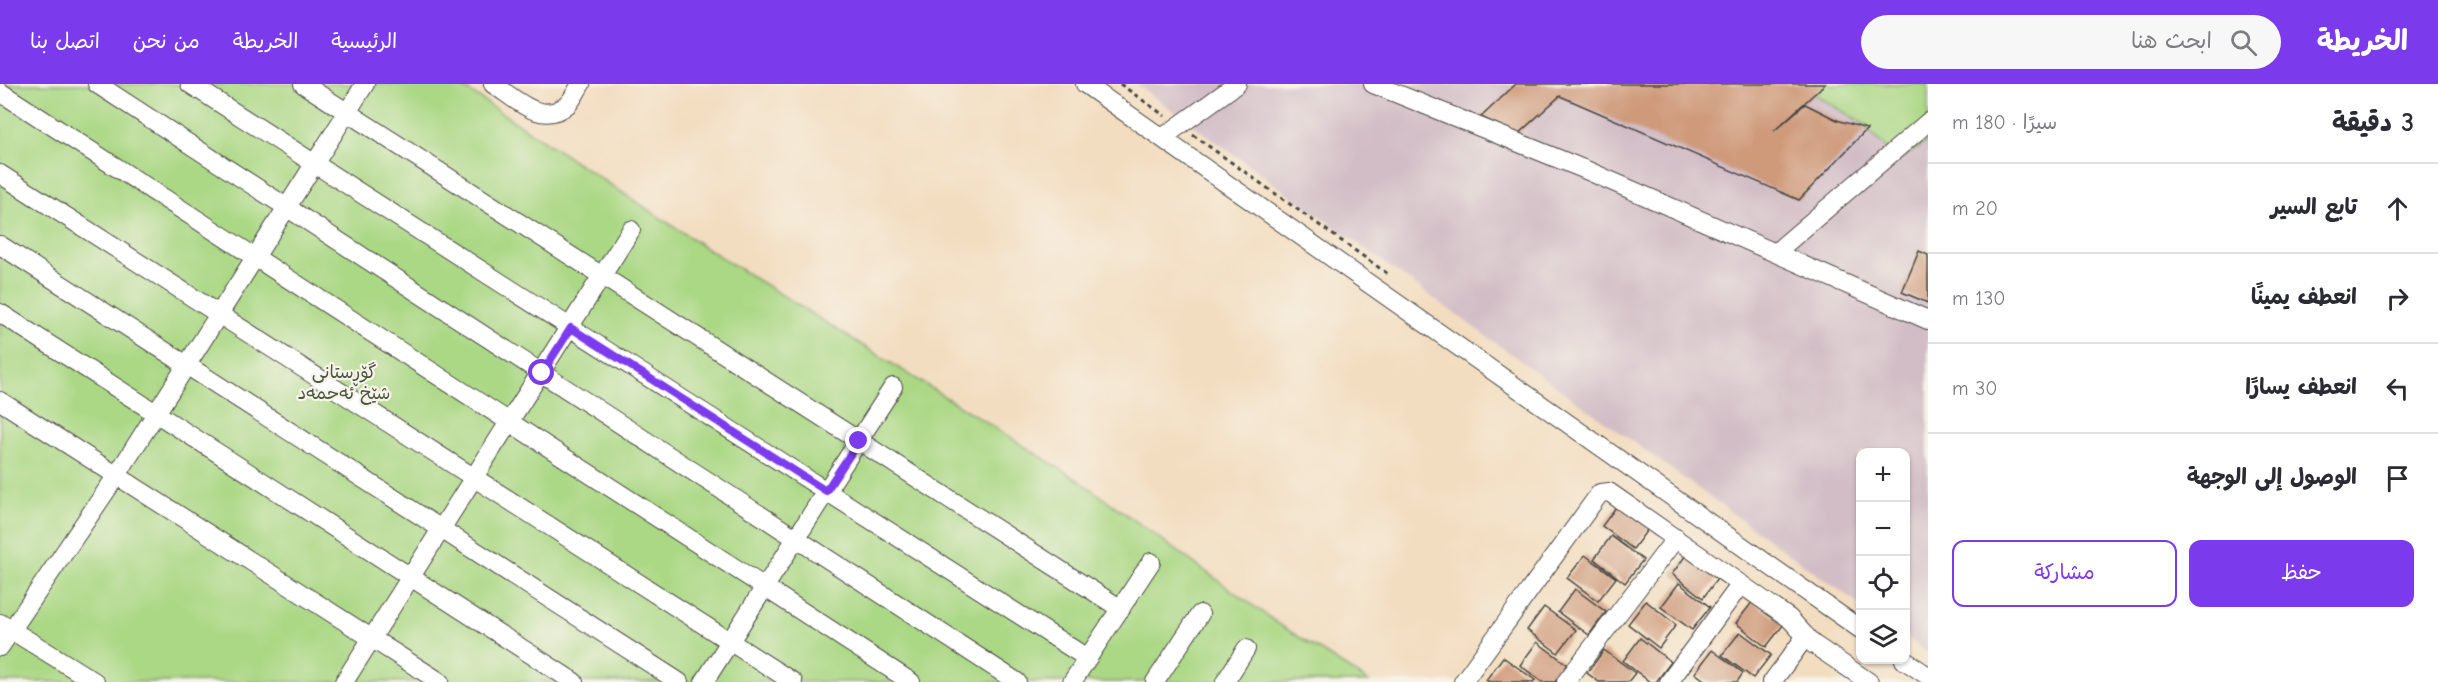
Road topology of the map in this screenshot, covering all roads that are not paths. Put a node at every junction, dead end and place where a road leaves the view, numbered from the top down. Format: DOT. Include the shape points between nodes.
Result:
graph roads {
  1 [pos="97,84"];
  2 [pos="190,84"];
  3 [pos="303,84"];
  4 [pos="365,84"];
  5 [pos="493,84"];
  6 [pos="581,84"];
  7 [pos="1085,84"];
  8 [pos="1238,84"];
  9 [pos="1373,84"];
  10 [pos="2,91"];
  11 [pos="347,112"];
  12 [pos="1928,122"];
  13 [pos="1162,138"];
  14 [pos="315,164"];
  15 [pos="0,174"];
  16 [pos="287,208"];
  17 [pos="631,230"];
  18 [pos="0,245"];
  19 [pos="1775,253"];
  20 [pos="255,258"];
  21 [pos="603,277"];
  22 [pos="0,313"];
  23 [pos="219,314"];
  24 [pos="1928,320"];
  25 [pos="571,328"];
  26 [pos="187,365"];
  27 [pos="542,373"];
  28 [pos="893,387"];
  29 [pos="0,401"];
  30 [pos="156,414"];
  31 [pos="510,423"];
  32 [pos="859,441"];
  33 [pos="117,475"];
  34 [pos="475,478"];
  35 [pos="826,491"];
  36 [pos="442,529"];
  37 [pos="796,538"];
  38 [pos="1676,538"];
  39 [pos="1151,562"];
  40 [pos="411,578"];
  41 [pos="1741,585"];
  42 [pos="765,587"];
  43 [pos="1121,609"];
  44 [pos="1200,614"];
  45 [pos="1856,626"];
  46 [pos="6,627"];
  47 [pos="1806,636"];
  48 [pos="372,638"];
  49 [pos="730,642"];
  50 [pos="0,647"];
  51 [pos="1246,649"];
  52 [pos="1087,658"];
  53 [pos="1910,664"];
  54 [pos="1928,676"];
  55 [pos="95,682"];
  56 [pos="344,682"];
  57 [pos="440,682"];
  58 [pos="574,682"];
  59 [pos="679,682"];
  60 [pos="704,682"];
  61 [pos="793,682"];
  62 [pos="911,682"];
  63 [pos="1017,682"];
  64 [pos="1072,682"];
  65 [pos="1155,682"];
  66 [pos="1225,682"];
  67 [pos="1463,682"];
  68 [pos="1566,682"];
  69 [pos="1669,682"];
  70 [pos="1772,682"];
  71 [pos="1869,682"];
  1 -- 16 [label="street"];
  2 -- 14 [label="street"];
  3 -- 11 [label="street"];
  4 -- 11 [label="street"];
  5 -- 6 [label="street" via="539,114 569,104"];
  7 -- 13 [label="street"];
  8 -- 13 [label="street"];
  9 -- 19 [label="street" via="1586,170"];
  10 -- 20 [label="street"];
  11 -- 14 [label="street"];
  11 -- 21 [label="street"];
  12 -- 19 [label="street"];
  13 -- 45 [label="street"];
  14 -- 16 [label="street"];
  14 -- 25 [label="street"];
  15 -- 23 [label="street"];
  16 -- 20 [label="street"];
  16 -- 27 [label="street"];
  17 -- 21 [label="street"];
  18 -- 26 [label="street"];
  19 -- 24 [label="street"];
  20 -- 23 [label="street"];
  20 -- 31 [label="street"];
  21 -- 25 [label="street"];
  21 -- 32 [label="street"];
  22 -- 30 [label="street"];
  23 -- 26 [label="street"];
  23 -- 34 [label="street"];
  25 -- 27 [label="street"];
  25 -- 35 [label="street"];
  26 -- 30 [label="street"];
  26 -- 36 [label="street"];
  27 -- 31 [label="street"];
  27 -- 37 [label="street"];
  28 -- 32 [label="street"];
  29 -- 33 [label="street"];
  30 -- 33 [label="street"];
  30 -- 40 [label="street"];
  31 -- 34 [label="street"];
  31 -- 42 [label="street"];
  32 -- 35 [label="street"];
  32 -- 43 [label="street"];
  33 -- 46 [label="street"];
  33 -- 48 [label="street"];
  34 -- 36 [label="street"];
  34 -- 49 [label="street"];
  35 -- 37 [label="street"];
  35 -- 52 [label="street"];
  36 -- 40 [label="street"];
  36 -- 59 [label="street"];
  37 -- 42 [label="street"];
  37 -- 63 [label="street"];
  38 -- 41 [label="street"];
  38 -- 67 [label="street" via="1609,492 1600,493"];
  38 -- 68 [label="street"];
  39 -- 43 [label="street"];
  40 -- 48 [label="street"];
  40 -- 58 [label="street"];
  41 -- 47 [label="street" via="1789,618"];
  41 -- 69 [label="street"];
  42 -- 49 [label="street"];
  42 -- 62 [label="street"];
  43 -- 52 [label="street"];
  44 -- 65 [label="street"];
  46 -- 50 [label="street"];
  46 -- 55 [label="street"];
  47 -- 70 [label="street"];
  47 -- 71 [label="street"];
  48 -- 56 [label="street"];
  48 -- 57 [label="street"];
  49 -- 60 [label="street"];
  49 -- 61 [label="street"];
  51 -- 66 [label="street"];
  52 -- 64 [label="street"];
  53 -- 54 [label="street"];
}
